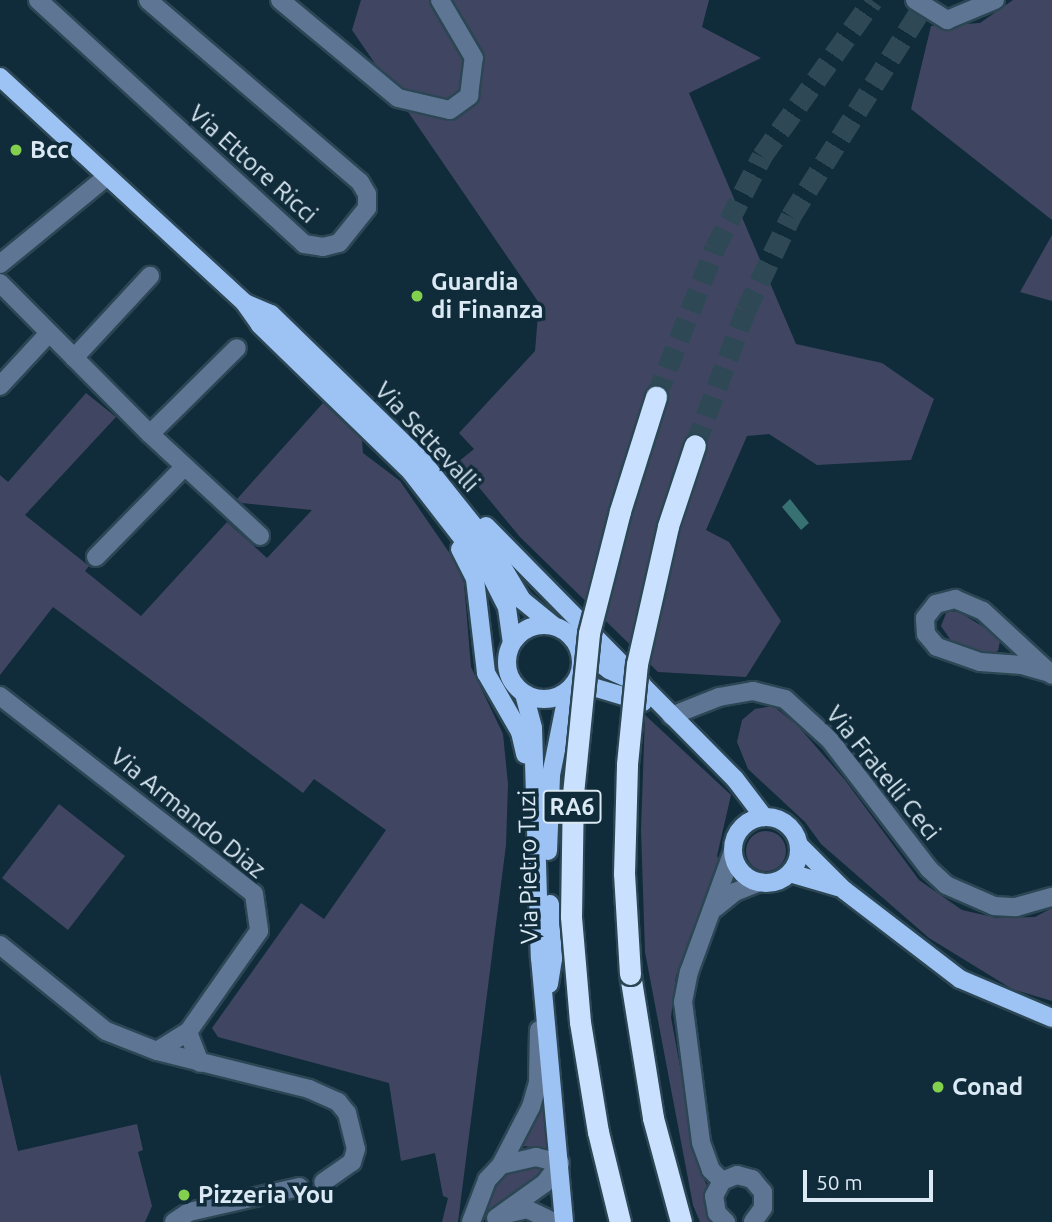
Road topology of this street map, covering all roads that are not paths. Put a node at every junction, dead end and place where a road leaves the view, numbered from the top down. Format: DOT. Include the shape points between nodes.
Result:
graph roads {
  1 [pos="38,0"];
  2 [pos="148,0"];
  3 [pos="280,0"];
  4 [pos="440,0"];
  5 [pos="915,0"];
  6 [pos="995,0"];
  7 [pos="0,77"];
  8 [pos="105,178"];
  9 [pos="0,264"];
  10 [pos="150,276"];
  11 [pos="0,283"];
  12 [pos="50,333"];
  13 [pos="237,348"];
  14 [pos="74,358"];
  15 [pos="0,386"];
  16 [pos="656,397"];
  17 [pos="150,435"];
  18 [pos="695,445"];
  19 [pos="184,467"];
  20 [pos="417,467"];
  21 [pos="260,536"];
  22 [pos="96,557"];
  23 [pos="553,625"];
  24 [pos="512,642"];
  25 [pos="579,648"];
  26 [pos="1051,674"];
  27 [pos="642,685"];
  28 [pos="572,686"];
  29 [pos="524,694"];
  30 [pos="0,696"];
  31 [pos="667,713"];
  32 [pos="741,786"];
  33 [pos="764,817"];
  34 [pos="743,826"];
  35 [pos="799,845"];
  36 [pos="733,851"];
  37 [pos="537,855"];
  38 [pos="790,873"];
  39 [pos="760,882"];
  40 [pos="538,887"];
  41 [pos="844,890"];
  42 [pos="1052,897"];
  43 [pos="716,908"];
  44 [pos="0,945"];
  45 [pos="546,1001"];
  46 [pos="1052,1018"];
  47 [pos="188,1032"];
  48 [pos="156,1051"];
  49 [pos="200,1062"];
  50 [pos="560,1163"];
  51 [pos="501,1166"];
  52 [pos="722,1181"];
  53 [pos="323,1182"];
  54 [pos="299,1188"];
  55 [pos="678,1214"];
  56 [pos="493,1220"];
  57 [pos="757,1220"];
  58 [pos="174,1222"];
  59 [pos="471,1222"];
  60 [pos="554,1222"];
  61 [pos="564,1222"];
  62 [pos="620,1222"];
  63 [pos="690,1222"];
  64 [pos="726,1222"];
  1 -- 2 [label="street, Via Ettore Ricci" via="304,244 339,243 367,208 360,181"];
  3 -- 4 [label="street" via="398,98 450,110 469,96 474,58"];
  5 -- 6 [label="street" via="947,20"];
  7 -- 8 [label="main road, Via Settevalli"];
  8 -- 9 [label="street"];
  8 -- 20 [label="main road, Via Settevalli" via="244,302 271,314"];
  10 -- 14 [label="street"];
  11 -- 12 [label="street"];
  12 -- 14 [label="street"];
  12 -- 15 [label="street"];
  13 -- 17 [label="street"];
  14 -- 17 [label="street"];
  16 -- 62 [label="highway, RA6, bridge" via="620,511 589,634 572,806 571,916 580,1022 598,1132"];
  17 -- 19 [label="street"];
  18 -- 55 [label="highway, RA6, bridge" via="668,526 637,664 627,764 624,873 639,1044"];
  19 -- 21 [label="street"];
  19 -- 22 [label="street"];
  20 -- 23 [label="main road, Via Settevalli" via="490,546 522,600"];
  20 -- 24 [label="main road, Via Settevalli" via="490,574 507,608"];
  20 -- 27 [label="main road"];
  20 -- 37 [label="main road" via="475,579 481,654 495,693 520,732"];
  23 -- 24 [label="main road" via="530,627"];
  23 -- 25 [label="main road" via="573,638"];
  24 -- 29 [label="main road" via="509,676"];
  25 -- 27 [label="main road" via="609,670"];
  25 -- 28 [label="main road" via="581,671"];
  26 -- 26 [label="street" via="983,611 955,599 936,604 925,618 926,634 937,647 980,662 1022,665"];
  27 -- 31 [label="main road"];
  28 -- 29 [label="main road" via="547,700"];
  28 -- 31 [label="main road"];
  28 -- 45 [label="main road, Via Pietro Tuzi" via="551,775 548,859 553,959"];
  29 -- 37 [label="main road, Via Pietro Tuzi" via="533,728"];
  30 -- 47 [label="street, Via Armando Diaz" via="254,894 259,931"];
  31 -- 32 [label="main road"];
  31 -- 42 [label="street, Via Fratelli Ceci" via="753,691 785,699 831,740 946,885 995,906 1016,907"];
  32 -- 33 [label="main road"];
  32 -- 34 [label="main road"];
  33 -- 34 [label="main road"];
  33 -- 35 [label="main road" via="783,821"];
  34 -- 36 [label="main road"];
  35 -- 38 [label="main road"];
  35 -- 41 [label="main road"];
  36 -- 39 [label="main road" via="741,872"];
  36 -- 43 [label="street"];
  37 -- 40 [label="main road, Via Pietro Tuzi"];
  38 -- 39 [label="main road" via="776,882"];
  38 -- 41 [label="main road"];
  39 -- 43 [label="street" via="735,892"];
  40 -- 45 [label="main road, Via Pietro Tuzi"];
  40 -- 51 [label="street" via="538,1082 531,1107"];
  41 -- 46 [label="main road" via="960,979"];
  43 -- 52 [label="street" via="689,972 682,1002 701,1142 711,1170"];
  44 -- 48 [label="street" via="106,1031"];
  45 -- 50 [label="main road, Via Pietro Tuzi"];
  47 -- 48 [label="street, Via Armando Diaz"];
  47 -- 49 [label="street"];
  48 -- 49 [label="street"];
  49 -- 53 [label="street" via="309,1089 338,1102 347,1113 356,1149 352,1162"];
  50 -- 51 [label="street" via="536,1157"];
  50 -- 56 [label="street" via="545,1183"];
  50 -- 61 [label="main road, Via Pietro Tuzi"];
  51 -- 59 [label="street" via="486,1180"];
  52 -- 57 [label="street" via="737,1175 759,1185 764,1200"];
  52 -- 64 [label="street" via="714,1205"];
  54 -- 58 [label="street" via="189,1212"];
  55 -- 63 [label="highway"];
  56 -- 60 [label="street" via="527,1209"];
}
